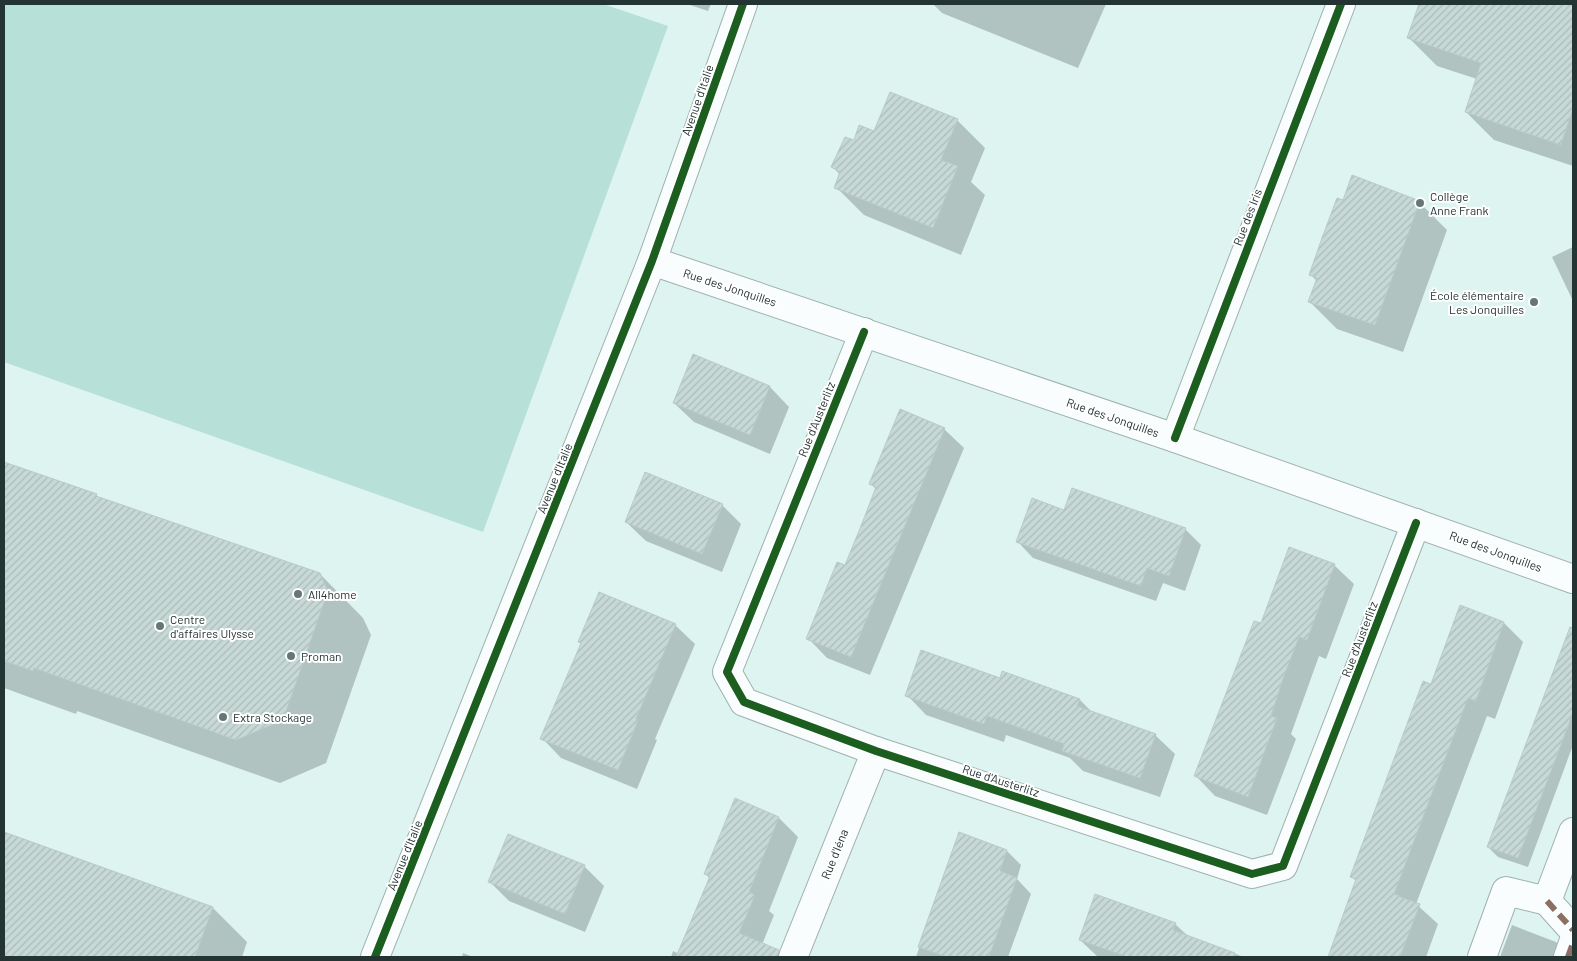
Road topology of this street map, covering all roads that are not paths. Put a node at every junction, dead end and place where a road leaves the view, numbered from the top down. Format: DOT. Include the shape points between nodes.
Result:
graph roads {
  1 [pos="742,4"];
  2 [pos="1341,4"];
  3 [pos="652,261"];
  4 [pos="864,332"];
  5 [pos="1174,438"];
  6 [pos="1416,523"];
  7 [pos="1573,579"];
  8 [pos="876,751"];
  9 [pos="1573,832"];
  10 [pos="1546,902"];
  11 [pos="1573,930"];
  12 [pos="1573,944"];
  13 [pos="375,957"];
  14 [pos="793,957"];
  15 [pos="1482,957"];
  16 [pos="1568,957"];
  1 -- 3 [label="street, Avenue d'Italie"];
  2 -- 5 [label="street, Rue des Iris"];
  3 -- 4 [label="street, Rue des Jonquilles"];
  3 -- 13 [label="street, Avenue d'Italie"];
  4 -- 5 [label="street, Rue des Jonquilles"];
  4 -- 8 [label="street, Rue d'Austerlitz" via="727,672 744,702"];
  5 -- 6 [label="street, Rue des Jonquilles"];
  6 -- 7 [label="street, Rue des Jonquilles"];
  6 -- 8 [label="street, Rue d'Austerlitz" via="1284,866 1252,874"];
  8 -- 14 [label="street, Rue d'Iéna"];
  9 -- 10 [label="street"];
  10 -- 11 [label="street"];
  10 -- 15 [label="street" via="1506,891"];
  12 -- 16 [label="street"];
}
